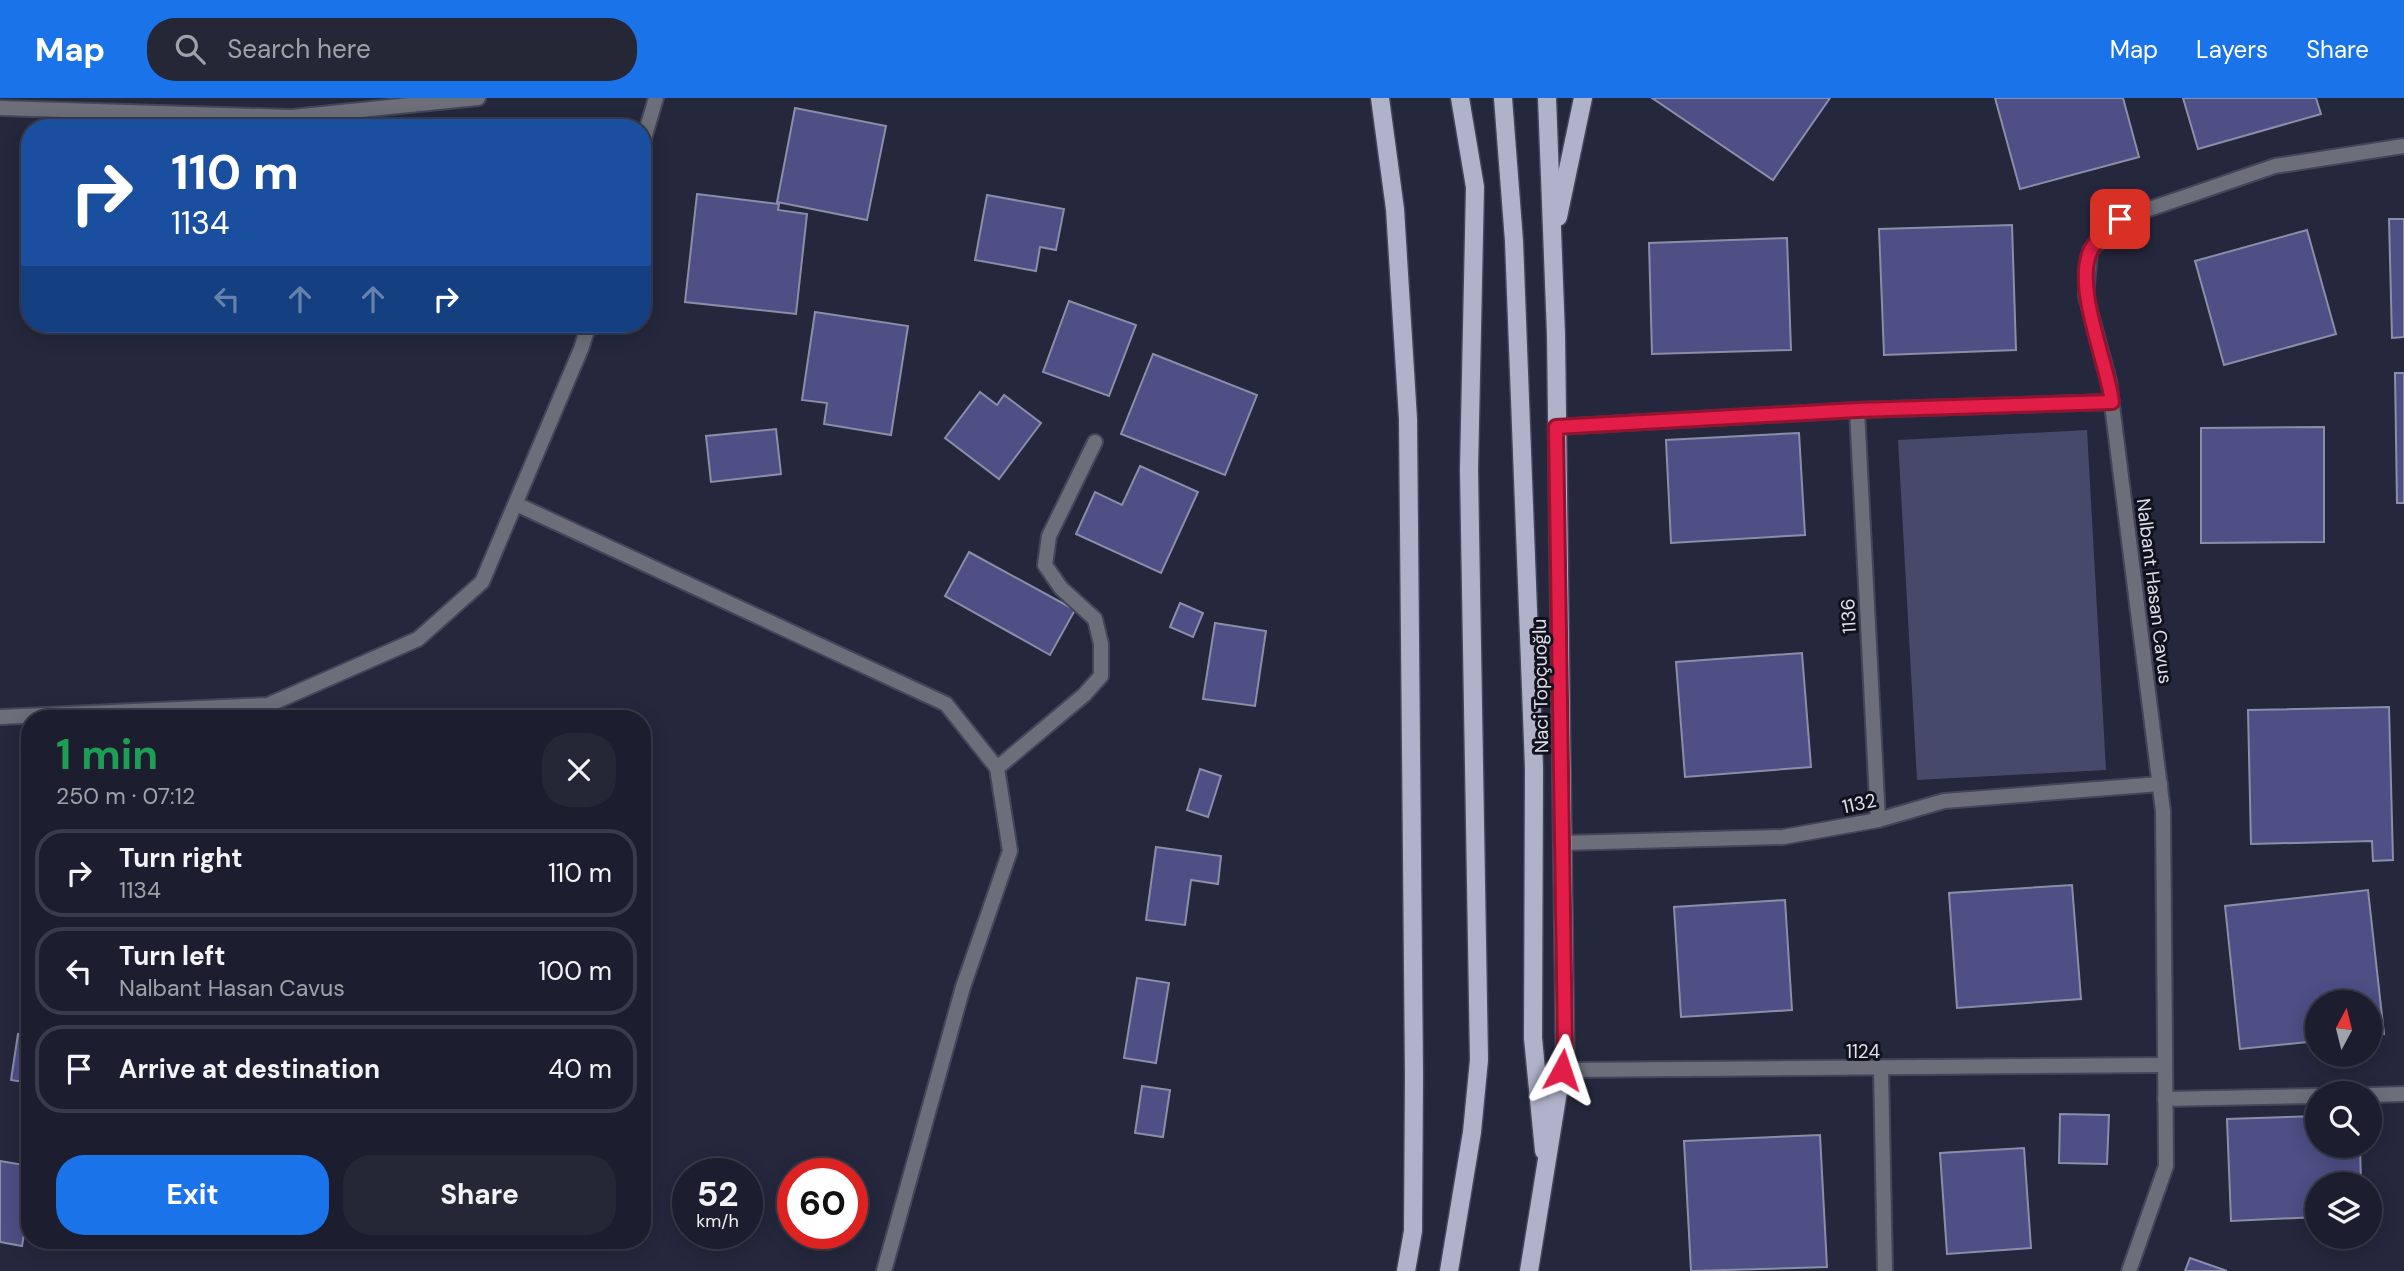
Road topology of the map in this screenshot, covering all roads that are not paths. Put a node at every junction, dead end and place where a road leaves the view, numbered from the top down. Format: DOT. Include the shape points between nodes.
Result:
graph roads {
  1 [pos="478,98"];
  2 [pos="656,98"];
  3 [pos="1460,98"];
  4 [pos="1503,98"];
  5 [pos="1547,98"];
  6 [pos="1583,98"];
  7 [pos="1381,104"];
  8 [pos="0,108"];
  9 [pos="650,119"];
  10 [pos="2404,146"];
  11 [pos="1552,245"];
  12 [pos="586,333"];
  13 [pos="2112,402"];
  14 [pos="1857,410"];
  15 [pos="1556,427"];
  16 [pos="1095,442"];
  17 [pos="516,504"];
  18 [pos="156,710"];
  19 [pos="21,716"];
  20 [pos="0,717"];
  21 [pos="997,768"];
  22 [pos="2160,785"];
  23 [pos="1878,820"];
  24 [pos="1563,843"];
  25 [pos="2165,1065"];
  26 [pos="1562,1070"];
  27 [pos="1881,1070"];
  28 [pos="2404,1094"];
  29 [pos="2382,1095"];
  30 [pos="2305,1096"];
  31 [pos="2165,1099"];
  32 [pos="1546,1179"];
  33 [pos="884,1271"];
  34 [pos="1406,1271"];
  35 [pos="1449,1271"];
  36 [pos="1529,1271"];
  37 [pos="1885,1271"];
  38 [pos="2129,1271"];
  1 -- 8 [label="street" via="292,117"];
  2 -- 9 [label="street"];
  3 -- 35 [label="main road" via="1475,187 1469,470 1479,1060"];
  4 -- 32 [label="main road" via="1514,241 1534,768 1533,1038"];
  5 -- 11 [label="main road, Naci Topçuoğlu"];
  6 -- 11 [label="main road"];
  7 -- 34 [label="main road" via="1395,209 1408,419 1414,1114 1413,1231"];
  10 -- 13 [label="street, Nalbant Hasan Cavus" via="2275,166 2120,219 2090,251 2086,296"];
  11 -- 15 [label="main road, Naci Topçuoğlu"];
  12 -- 17 [label="street"];
  13 -- 14 [label="street"];
  13 -- 22 [label="street, Nalbant Hasan Cavus"];
  14 -- 15 [label="street"];
  14 -- 23 [label="street, 1136"];
  15 -- 24 [label="main road, Naci Topçuoğlu"];
  16 -- 21 [label="street" via="1049,536 1045,565 1061,588 1096,619 1101,676"];
  17 -- 18 [label="street" via="482,582 418,639 268,705"];
  17 -- 21 [label="street" via="946,704"];
  19 -- 20 [label="street"];
  21 -- 33 [label="street" via="1010,851 964,987"];
  22 -- 23 [label="street, 1132" via="1944,801"];
  22 -- 25 [label="street, Nalbant Hasan Cavus"];
  23 -- 24 [label="street, 1132" via="1783,837"];
  24 -- 26 [label="main road, Naci Topçuoğlu"];
  25 -- 27 [label="street, 1124"];
  25 -- 31 [label="street, Nalbant Hasan Cavus"];
  26 -- 27 [label="street, 1124"];
  26 -- 32 [label="main road, Naci Topçuoğlu"];
  27 -- 37 [label="street"];
  28 -- 29 [label="street"];
  30 -- 31 [label="street"];
  31 -- 38 [label="street, Nalbant Hasan Cavus" via="2166,1166"];
  32 -- 36 [label="main road, Naci Topçuoğlu"];
}
